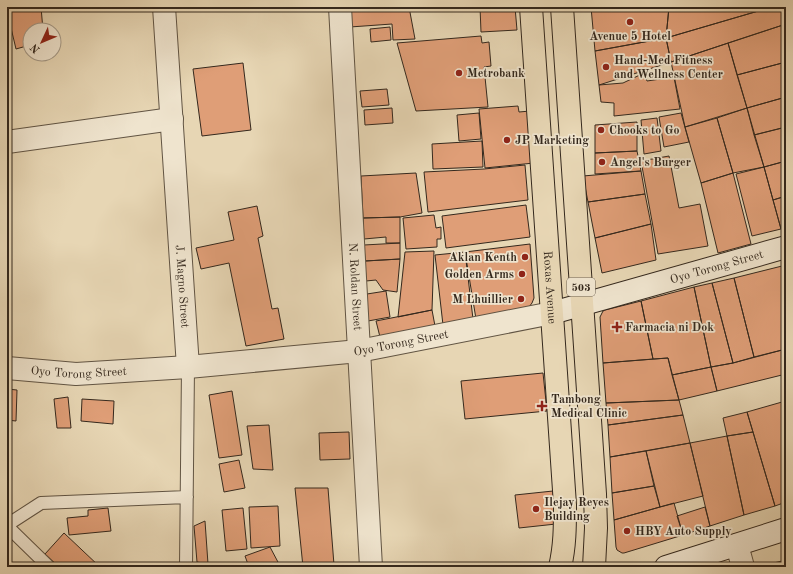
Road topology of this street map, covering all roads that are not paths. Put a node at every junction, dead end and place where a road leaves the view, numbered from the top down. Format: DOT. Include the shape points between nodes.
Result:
graph roads {
  1 [pos="164,7"];
  2 [pos="340,7"];
  3 [pos="531,7"];
  4 [pos="562,7"];
  5 [pos="172,119"];
  6 [pos="7,142"];
  7 [pos="786,247"];
  8 [pos="582,304"];
  9 [pos="552,313"];
  10 [pos="359,351"];
  11 [pos="188,367"];
  12 [pos="7,368"];
  13 [pos="187,497"];
  14 [pos="7,526"];
  15 [pos="786,529"];
  16 [pos="737,545"];
  17 [pos="49,567"];
  18 [pos="186,567"];
  19 [pos="371,567"];
  20 [pos="560,567"];
  21 [pos="594,567"];
  22 [pos="666,567"];
  23 [pos="743,567"];
  1 -- 5 [label="street, J. Magno Street"];
  2 -- 10 [label="street, N. Roldan Street"];
  3 -- 9 [label="main road, Roxas Avenue / 503"];
  4 -- 8 [label="main road, 503"];
  5 -- 6 [label="street"];
  5 -- 11 [label="street, J. Magno Street"];
  7 -- 8 [label="street, Oyo Torong Street"];
  8 -- 9 [label="street, Oyo Torong Street"];
  8 -- 21 [label="main road, 503" via="596,528"];
  9 -- 10 [label="street, Oyo Torong Street"];
  9 -- 20 [label="main road, Roxas Avenue / 503" via="565,505 565,534"];
  10 -- 11 [label="street, Oyo Torong Street"];
  10 -- 19 [label="street, N. Roldan Street"];
  11 -- 12 [label="street, Oyo Torong Street" via="76,374"];
  11 -- 13 [label="lane, J. Magno Street"];
  13 -- 14 [label="lane" via="41,503"];
  13 -- 18 [label="lane, J. Magno Street"];
  14 -- 17 [label="lane"];
  15 -- 16 [label="street"];
  16 -- 22 [label="street"];
  16 -- 23 [label="street"];
}
